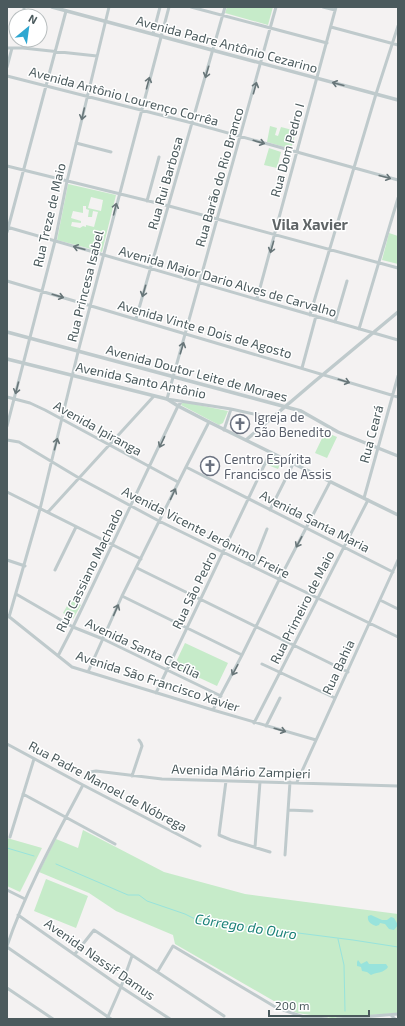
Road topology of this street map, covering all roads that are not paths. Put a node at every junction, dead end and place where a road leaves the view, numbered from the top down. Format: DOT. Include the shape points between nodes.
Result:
graph roads {
  1 [pos="52,7"];
  2 [pos="109,7"];
  3 [pos="160,7"];
  4 [pos="169,7"];
  5 [pos="191,7"];
  6 [pos="225,7"];
  7 [pos="276,7"];
  8 [pos="323,7"];
  9 [pos="336,9"];
  10 [pos="66,11"];
  11 [pos="223,15"];
  12 [pos="106,21"];
  13 [pos="398,26"];
  14 [pos="331,27"];
  15 [pos="271,28"];
  16 [pos="153,34"];
  17 [pos="160,36"];
  18 [pos="327,43"];
  19 [pos="392,44"];
  20 [pos="398,45"];
  21 [pos="12,48"];
  22 [pos="23,48"];
  23 [pos="213,50"];
  24 [pos="55,52"];
  25 [pos="97,56"];
  26 [pos="262,63"];
  27 [pos="7,67"];
  28 [pos="7,76"];
  29 [pos="317,78"];
  30 [pos="46,86"];
  31 [pos="376,94"];
  32 [pos="87,96"];
  33 [pos="398,100"];
  34 [pos="141,110"];
  35 [pos="192,123"];
  36 [pos="241,137"];
  37 [pos="76,143"];
  38 [pos="111,152"];
  39 [pos="297,153"];
  40 [pos="159,157"];
  41 [pos="7,166"];
  42 [pos="354,169"];
  43 [pos="23,170"];
  44 [pos="398,180"];
  45 [pos="67,181"];
  46 [pos="119,194"];
  47 [pos="398,198"];
  48 [pos="147,201"];
  49 [pos="169,206"];
  50 [pos="218,220"];
  51 [pos="8,227"];
  52 [pos="7,232"];
  53 [pos="275,235"];
  54 [pos="55,242"];
  55 [pos="331,250"];
  56 [pos="103,255"];
  57 [pos="378,263"];
  58 [pos="151,268"];
  59 [pos="398,268"];
  60 [pos="7,281"];
  61 [pos="347,281"];
  62 [pos="200,283"];
  63 [pos="42,292"];
  64 [pos="257,299"];
  65 [pos="90,305"];
  66 [pos="398,312"];
  67 [pos="310,315"];
  68 [pos="316,316"];
  69 [pos="136,319"];
  70 [pos="335,322"];
  71 [pos="360,329"];
  72 [pos="7,332"];
  73 [pos="372,333"];
  74 [pos="186,334"];
  75 [pos="29,339"];
  76 [pos="398,340"];
  77 [pos="78,352"];
  78 [pos="7,359"];
  79 [pos="22,364"];
  80 [pos="302,368"];
  81 [pos="322,374"];
  82 [pos="73,376"];
  83 [pos="398,376"];
  84 [pos="173,377"];
  85 [pos="392,395"];
  86 [pos="154,396"];
  87 [pos="7,397"];
  88 [pos="398,397"];
  89 [pos="14,399"];
  90 [pos="167,399"];
  91 [pos="182,401"];
  92 [pos="178,406"];
  93 [pos="285,407"];
  94 [pos="231,409"];
  95 [pos="272,418"];
  96 [pos="62,419"];
  97 [pos="209,422"];
  98 [pos="7,426"];
  99 [pos="224,430"];
  100 [pos="7,440"];
  101 [pos="246,440"];
  102 [pos="109,446"];
  103 [pos="378,448"];
  104 [pos="270,452"];
  105 [pos="398,456"];
  106 [pos="51,462"];
  107 [pos="293,464"];
  108 [pos="186,467"];
  109 [pos="150,468"];
  110 [pos="79,478"];
  111 [pos="178,482"];
  112 [pos="330,482"];
  113 [pos="7,492"];
  114 [pos="248,499"];
  115 [pos="366,499"];
  116 [pos="131,506"];
  117 [pos="40,509"];
  118 [pos="270,510"];
  119 [pos="48,512"];
  120 [pos="398,515"];
  121 [pos="159,522"];
  122 [pos="76,527"];
  123 [pos="267,529"];
  124 [pos="307,529"];
  125 [pos="112,546"];
  126 [pos="343,547"];
  127 [pos="223,552"];
  128 [pos="256,557"];
  129 [pos="140,559"];
  130 [pos="7,560"];
  131 [pos="398,560"];
  132 [pos="248,564"];
  133 [pos="25,566"];
  134 [pos="254,566"];
  135 [pos="397,566"];
  136 [pos="137,568"];
  137 [pos="55,570"];
  138 [pos="392,572"];
  139 [pos="279,580"];
  140 [pos="16,594"];
  141 [pos="122,596"];
  142 [pos="200,599"];
  143 [pos="318,599"];
  144 [pos="380,600"];
  145 [pos="398,608"];
  146 [pos="8,616"];
  147 [pos="369,624"];
  148 [pos="73,627"];
  149 [pos="256,627"];
  150 [pos="187,628"];
  151 [pos="398,638"];
  152 [pos="103,639"];
  153 [pos="293,645"];
  154 [pos="58,656"];
  155 [pos="242,656"];
  156 [pos="262,664"];
  157 [pos="166,669"];
  158 [pos="88,672"];
  159 [pos="279,672"];
  160 [pos="348,672"];
  161 [pos="156,693"];
  162 [pos="221,696"];
  163 [pos="280,698"];
  164 [pos="334,698"];
  165 [pos="213,710"];
  166 [pos="254,723"];
  167 [pos="266,726"];
  168 [pos="139,740"];
  169 [pos="316,740"];
  170 [pos="7,744"];
  171 [pos="34,759"];
  172 [pos="132,776"];
  173 [pos="86,777"];
  174 [pos="226,780"];
  175 [pos="260,782"];
  176 [pos="290,782"];
  177 [pos="297,782"];
  178 [pos="83,785"];
  179 [pos="398,786"];
  180 [pos="23,794"];
  181 [pos="288,810"];
  182 [pos="312,811"];
  183 [pos="66,818"];
  184 [pos="10,837"];
  185 [pos="115,844"];
  186 [pos="200,846"];
  187 [pos="255,847"];
  188 [pos="270,852"];
  189 [pos="285,855"];
  190 [pos="7,890"];
  191 [pos="25,899"];
  192 [pos="18,915"];
  193 [pos="7,947"];
  194 [pos="75,954"];
  195 [pos="132,956"];
  196 [pos="158,971"];
  197 [pos="121,987"];
  198 [pos="7,988"];
  199 [pos="398,1014"];
  200 [pos="391,1015"];
  201 [pos="224,1016"];
  202 [pos="109,1018"];
  203 [pos="303,1018"];
  204 [pos="53,1019"];
  205 [pos="170,1019"];
  206 [pos="327,1019"];
  207 [pos="337,1019"];
  208 [pos="395,1019"];
  1 -- 10 [label="street, Avenida Padre Antônio Cezarino"];
  2 -- 12 [label="street, Rua Treze de Maio"];
  3 -- 16 [label="street"];
  4 -- 17 [label="street, Rua Princesa Isabel"];
  5 -- 11 [label="street"];
  6 -- 11 [label="street, Rua Rui Barbosa"];
  7 -- 15 [label="street, Rua Barão do Rio Branco"];
  8 -- 9 [label="street"];
  9 -- 14 [label="street, Rua Dom Pedro I"];
  10 -- 12 [label="street, Avenida Padre Antônio Cezarino"];
  10 -- 24 [label="street"];
  11 -- 15 [label="street"];
  11 -- 23 [label="street, Rua Rui Barbosa"];
  12 -- 16 [label="street, Avenida Padre Antônio Cezarino"];
  12 -- 25 [label="street, Rua Treze de Maio"];
  13 -- 19 [label="street"];
  14 -- 18 [label="street, Rua Dom Pedro I"];
  14 -- 19 [label="street"];
  15 -- 18 [label="street"];
  15 -- 26 [label="street, Rua Barão do Rio Branco"];
  16 -- 17 [label="street, Avenida Padre Antônio Cezarino"];
  17 -- 23 [label="street, Avenida Padre Antônio Cezarino"];
  34 -- 17 [label="street, Rua Princesa Isabel, one-way"];
  18 -- 29 [label="street, Rua Dom Pedro I"];
  19 -- 20 [label="street"];
  19 -- 31 [label="street"];
  21 -- 27 [label="street"];
  22 -- 24 [label="street"];
  23 -- 26 [label="street, Avenida Padre Antônio Cezarino"];
  23 -- 35 [label="street, Rua Rui Barbosa, one-way"];
  24 -- 25 [label="street"];
  24 -- 30 [label="street"];
  25 -- 32 [label="street, Rua Treze de Maio"];
  26 -- 29 [label="street, Avenida Padre Antônio Cezarino"];
  36 -- 26 [label="street, Rua Barão do Rio Branco, one-way"];
  28 -- 30 [label="street, Avenida Antônio Lourenço Corrêa"];
  31 -- 29 [label="street, Avenida Padre Antônio Cezarino, one-way"];
  29 -- 39 [label="street, Rua Dom Pedro I"];
  30 -- 32 [label="street, Avenida Antônio Lourenço Corrêa"];
  30 -- 43 [label="street"];
  31 -- 33 [label="street, Avenida Padre Antônio Cezarino"];
  31 -- 42 [label="street"];
  32 -- 34 [label="street, Avenida Antônio Lourenço Corrêa"];
  32 -- 37 [label="street, Rua Treze de Maio, one-way"];
  34 -- 35 [label="street, Avenida Antônio Lourenço Corrêa"];
  34 -- 46 [label="street, Rua Princesa Isabel"];
  35 -- 36 [label="street, Avenida Antônio Lourenço Corrêa"];
  35 -- 49 [label="street, Rua Rui Barbosa"];
  36 -- 39 [label="street, Avenida Antônio Lourenço Corrêa, one-way"];
  36 -- 50 [label="street, Rua Barão do Rio Branco"];
  37 -- 38 [label="street"];
  37 -- 45 [label="street, Rua Treze de Maio"];
  39 -- 42 [label="street, Avenida Antônio Lourenço Corrêa"];
  39 -- 53 [label="street, Rua Dom Pedro I"];
  40 -- 48 [label="street"];
  41 -- 43 [label="street"];
  42 -- 44 [label="street, Avenida Antônio Lourenço Corrêa, one-way"];
  42 -- 55 [label="street"];
  43 -- 45 [label="street"];
  43 -- 51 [label="street"];
  45 -- 46 [label="street"];
  45 -- 54 [label="street, Rua Treze de Maio"];
  46 -- 48 [label="street"];
  56 -- 46 [label="street, Rua Princesa Isabel, one-way"];
  47 -- 57 [label="street"];
  48 -- 49 [label="street"];
  49 -- 50 [label="street"];
  49 -- 58 [label="street, Rua Rui Barbosa"];
  50 -- 53 [label="street"];
  50 -- 62 [label="street, Rua Barão do Rio Branco"];
  51 -- 52 [label="street"];
  51 -- 54 [label="street, Avenida Major Dario Alves de Carvalho"];
  53 -- 55 [label="street"];
  53 -- 64 [label="street, Rua Dom Pedro I, one-way"];
  56 -- 54 [label="street, Avenida Major Dario Alves de Carvalho, one-way"];
  54 -- 63 [label="street, Rua Treze de Maio"];
  55 -- 57 [label="street"];
  55 -- 67 [label="street"];
  56 -- 58 [label="street, Avenida Major Dario Alves de Carvalho"];
  56 -- 65 [label="street, Rua Princesa Isabel"];
  57 -- 59 [label="street"];
  57 -- 71 [label="street"];
  58 -- 62 [label="street, Avenida Major Dario Alves de Carvalho"];
  58 -- 69 [label="street, Rua Rui Barbosa, one-way"];
  60 -- 63 [label="street, Avenida Vinte e Dois de Agosto"];
  61 -- 70 [label="street"];
  62 -- 64 [label="street, Avenida Major Dario Alves de Carvalho"];
  62 -- 74 [label="street, Rua Barão do Rio Branco"];
  63 -- 65 [label="street, Avenida Vinte e Dois de Agosto, one-way"];
  63 -- 75 [label="street, Rua Treze de Maio"];
  64 -- 67 [label="street, Avenida Major Dario Alves de Carvalho"];
  65 -- 69 [label="street, Avenida Vinte e Dois de Agosto"];
  65 -- 77 [label="street, Rua Princesa Isabel"];
  66 -- 73 [label="street"];
  67 -- 68 [label="street, Avenida Major Dario Alves de Carvalho"];
  68 -- 70 [label="street, Avenida Major Dario Alves de Carvalho"];
  68 -- 80 [label="street"];
  69 -- 74 [label="street, Avenida Vinte e Dois de Agosto"];
  70 -- 71 [label="street, Avenida Major Dario Alves de Carvalho"];
  71 -- 73 [label="street, Avenida Major Dario Alves de Carvalho"];
  72 -- 75 [label="street, Avenida Doutor Leite de Moraes"];
  73 -- 76 [label="street, Avenida Major Dario Alves de Carvalho"];
  73 -- 81 [label="street"];
  74 -- 80 [label="street, Avenida Vinte e Dois de Agosto"];
  84 -- 74 [label="street, Rua Barão do Rio Branco, one-way"];
  75 -- 77 [label="street, Avenida Doutor Leite de Moraes"];
  75 -- 79 [label="street, Rua Treze de Maio"];
  77 -- 82 [label="street, Rua Princesa Isabel"];
  77 -- 84 [label="street, Avenida Doutor Leite de Moraes"];
  78 -- 79 [label="street, Avenida Santo Antônio"];
  79 -- 82 [label="street, Avenida Santo Antônio"];
  79 -- 89 [label="street, Rua Treze de Maio, one-way"];
  80 -- 81 [label="street, Avenida Vinte e Dois de Agosto"];
  81 -- 85 [label="street, Avenida Vinte e Dois de Agosto, one-way"];
  81 -- 93 [label="street"];
  82 -- 86 [label="street, Avenida Santo Antônio"];
  82 -- 96 [label="street, Rua Princesa Isabel"];
  83 -- 85 [label="street, Rua Ceará"];
  84 -- 90 [label="street, Rua Barão do Rio Branco"];
  84 -- 93 [label="street, Avenida Doutor Leite de Moraes"];
  85 -- 88 [label="street, Avenida Vinte e Dois de Agosto"];
  85 -- 103 [label="street, Rua Ceará"];
  86 -- 90 [label="street, Avenida Santo Antônio"];
  86 -- 102 [label="street"];
  87 -- 89 [label="street, Avenida Ipiranga"];
  89 -- 96 [label="street, Avenida Ipiranga"];
  89 -- 98 [label="street, Rua Treze de Maio"];
  90 -- 91 [label="street, Avenida Santo Antônio"];
  90 -- 92 [label="street"];
  91 -- 92 [label="street, Rua Cassiano Machado"];
  91 -- 94 [label="street, Avenida Santo Antônio"];
  92 -- 97 [label="street"];
  92 -- 109 [label="street, Rua Cassiano Machado, one-way"];
  93 -- 95 [label="street"];
  93 -- 103 [label="street, Avenida Doutor Leite de Moraes" via="301,411 338,432"];
  94 -- 95 [label="street, Avenida Santo Antônio"];
  94 -- 99 [label="street"];
  95 -- 101 [label="street"];
  96 -- 102 [label="street, Avenida Ipiranga"];
  106 -- 96 [label="street, Rua Princesa Isabel, one-way"];
  97 -- 99 [label="street"];
  97 -- 108 [label="street"];
  99 -- 101 [label="street"];
  100 -- 106 [label="street, Avenida Vicente Jerônimo Freire" via="19,442"];
  101 -- 104 [label="street"];
  102 -- 109 [label="street, Avenida Ipiranga"];
  102 -- 110 [label="street"];
  103 -- 105 [label="street, Avenida Doutor Leite de Moraes"];
  103 -- 115 [label="street, Rua Ceará"];
  104 -- 107 [label="street"];
  104 -- 114 [label="street, Rua São Pedro"];
  106 -- 110 [label="street, Avenida Vicente Jerônimo Freire"];
  106 -- 117 [label="street, Rua Princesa Isabel"];
  107 -- 112 [label="street"];
  107 -- 118 [label="street"];
  108 -- 111 [label="street"];
  108 -- 114 [label="street, Avenida Santa Maria"];
  109 -- 111 [label="street, Avenida Ipiranga"];
  109 -- 116 [label="street, Rua Cassiano Machado"];
  110 -- 116 [label="street, Avenida Vicente Jerônimo Freire"];
  110 -- 119 [label="street"];
  121 -- 111 [label="street, one-way"];
  112 -- 115 [label="street"];
  112 -- 124 [label="street"];
  113 -- 117 [label="street"];
  114 -- 118 [label="street, Avenida Santa Maria"];
  114 -- 127 [label="street, Rua São Pedro"];
  115 -- 120 [label="street"];
  115 -- 126 [label="street, Rua Primeiro de Maio"];
  116 -- 121 [label="street, Avenida Vicente Jerônimo Freire"];
  116 -- 125 [label="street, Rua Cassiano Machado"];
  117 -- 119 [label="street"];
  117 -- 133 [label="street, Rua Princesa Isabel"];
  118 -- 124 [label="street, Avenida Santa Maria"];
  119 -- 122 [label="street"];
  121 -- 127 [label="street, Avenida Vicente Jerônimo Freire"];
  121 -- 129 [label="street"];
  122 -- 125 [label="street"];
  122 -- 137 [label="street"];
  123 -- 128 [label="street"];
  124 -- 126 [label="street, Avenida Santa Maria"];
  124 -- 139 [label="street, one-way"];
  125 -- 129 [label="street"];
  125 -- 148 [label="street, Rua Cassiano Machado"];
  126 -- 138 [label="street, Avenida Santa Maria"];
  126 -- 143 [label="street, Rua Primeiro de Maio"];
  127 -- 132 [label="street, Avenida Vicente Jerônimo Freire"];
  127 -- 142 [label="street, Rua São Pedro"];
  128 -- 132 [label="street"];
  128 -- 134 [label="street"];
  129 -- 136 [label="street"];
  130 -- 133 [label="street"];
  131 -- 135 [label="street, Rua Bahia"];
  132 -- 134 [label="street, Avenida Vicente Jerônimo Freire"];
  133 -- 140 [label="street, Rua Princesa Isabel"];
  134 -- 139 [label="street, Avenida Vicente Jerônimo Freire"];
  135 -- 138 [label="street, Rua Bahia"];
  136 -- 141 [label="street"];
  136 -- 142 [label="street"];
  138 -- 144 [label="street, Rua Bahia"];
  139 -- 143 [label="street, Avenida Vicente Jerônimo Freire"];
  139 -- 149 [label="street"];
  140 -- 146 [label="street, Rua Princesa Isabel"];
  140 -- 148 [label="street, Avenida Santa Cecília"];
  141 -- 150 [label="street"];
  152 -- 141 [label="street, one-way"];
  142 -- 149 [label="street"];
  142 -- 150 [label="street, Rua São Pedro"];
  143 -- 147 [label="street, Avenida Vicente Jerônimo Freire"];
  143 -- 153 [label="street, Rua Primeiro de Maio"];
  144 -- 145 [label="street"];
  144 -- 147 [label="street, Rua Bahia"];
  146 -- 154 [label="street, Avenida São Francisco Xavier"];
  147 -- 151 [label="street, Avenida Vicente Jerônimo Freire"];
  147 -- 160 [label="street, Rua Bahia"];
  148 -- 152 [label="street, Avenida Santa Cecília"];
  148 -- 154 [label="street, Rua Cassiano Machado"];
  149 -- 153 [label="street"];
  149 -- 155 [label="street"];
  150 -- 155 [label="street"];
  150 -- 157 [label="street, Rua São Pedro"];
  152 -- 157 [label="street, Avenida Santa Cecília"];
  152 -- 158 [label="street"];
  153 -- 159 [label="street, Rua Primeiro de Maio"];
  153 -- 160 [label="street"];
  154 -- 158 [label="street, Avenida São Francisco Xavier" via="72,667"];
  155 -- 162 [label="street, one-way"];
  156 -- 159 [label="street"];
  157 -- 161 [label="street, Rua São Pedro"];
  157 -- 162 [label="street, Avenida Santa Cecília"];
  158 -- 161 [label="street, Avenida São Francisco Xavier"];
  159 -- 164 [label="street"];
  159 -- 166 [label="street, Rua Primeiro de Maio"];
  160 -- 164 [label="street, Rua Bahia"];
  161 -- 165 [label="street, Avenida São Francisco Xavier"];
  162 -- 165 [label="street"];
  163 -- 167 [label="street"];
  164 -- 169 [label="street, Rua Bahia"];
  165 -- 166 [label="street, Avenida São Francisco Xavier"];
  166 -- 167 [label="street, Avenida São Francisco Xavier"];
  167 -- 169 [label="street, Avenida São Francisco Xavier, one-way"];
  168 -- 172 [label="street" via="142,746"];
  169 -- 177 [label="street, Rua Bahia"];
  170 -- 171 [label="street, Rua Padre Manoel de Nóbrega"];
  171 -- 178 [label="street, Rua Padre Manoel de Nóbrega"];
  171 -- 180 [label="street"];
  172 -- 173 [label="street, Avenida Mário Zampieri" via="96,771 90,772"];
  172 -- 174 [label="street, Avenida Mário Zampieri"];
  174 -- 175 [label="street, Avenida Mário Zampieri"];
  174 -- 187 [label="street" via="219,835"];
  175 -- 176 [label="street, Avenida Mário Zampieri"];
  175 -- 187 [label="street"];
  176 -- 177 [label="street, Avenida Mário Zampieri"];
  176 -- 181 [label="street"];
  177 -- 179 [label="street, Avenida Mário Zampieri"];
  178 -- 183 [label="street"];
  178 -- 186 [label="street, Rua Padre Manoel de Nóbrega"];
  180 -- 183 [label="street"];
  180 -- 184 [label="street"];
  181 -- 182 [label="street"];
  181 -- 189 [label="street"];
  183 -- 185 [label="street"];
  183 -- 191 [label="street"];
  187 -- 188 [label="street"];
  190 -- 191 [label="street"];
  191 -- 192 [label="street"];
  192 -- 193 [label="street"];
  192 -- 194 [label="street, Avenida Nassif Damus"];
  193 -- 202 [label="street"];
  194 -- 195 [label="street" via="94,930"];
  194 -- 197 [label="street, Avenida Nassif Damus"];
  195 -- 196 [label="street"];
  195 -- 197 [label="street"];
  196 -- 201 [label="street"];
  196 -- 203 [label="street" via="173,946 277,1008"];
  197 -- 202 [label="street"];
  197 -- 205 [label="street, Avenida Nassif Damus"];
  198 -- 204 [label="street"];
  199 -- 200 [label="street"];
  200 -- 207 [label="street"];
  200 -- 208 [label="street"];
  203 -- 206 [label="street"];
}
